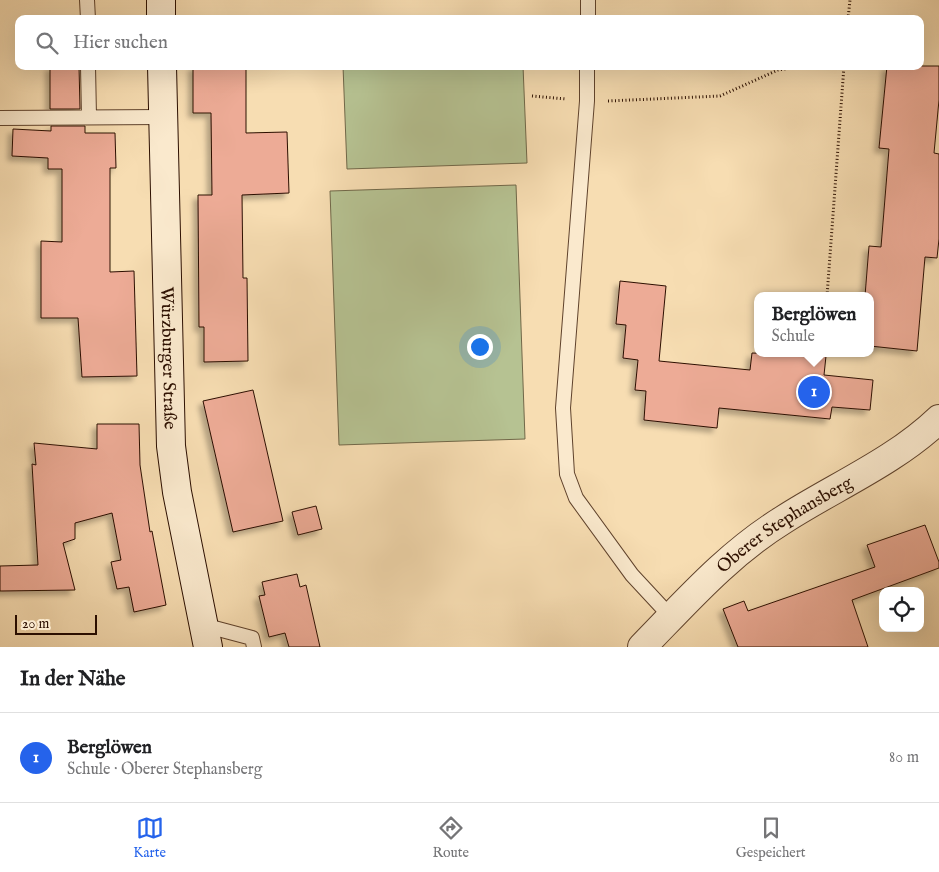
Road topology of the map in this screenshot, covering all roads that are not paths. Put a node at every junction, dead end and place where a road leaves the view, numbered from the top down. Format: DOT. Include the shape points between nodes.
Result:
graph roads {
  1 [pos="87,0"];
  2 [pos="161,0"];
  3 [pos="588,0"];
  4 [pos="88,15"];
  5 [pos="162,15"];
  6 [pos="588,15"];
  7 [pos="88,70"];
  8 [pos="162,70"];
  9 [pos="587,70"];
  10 [pos="89,117"];
  11 [pos="163,117"];
  12 [pos="0,118"];
  13 [pos="939,419"];
  14 [pos="671,617"];
  15 [pos="206,636"];
  16 [pos="254,647"];
  17 [pos="642,647"];
  1 -- 4 [label="lane"];
  2 -- 5 [label="street"];
  3 -- 6 [label="lane"];
  7 -- 10 [label="lane"];
  8 -- 11 [label="street, Würzburger Straße"];
  9 -- 14 [label="lane" via="563,408 567,474 576,498 627,567"];
  10 -- 11 [label="lane"];
  10 -- 12 [label="lane"];
  11 -- 15 [label="street, Würzburger Straße" via="171,446"];
  13 -- 14 [label="street, Oberer Stephansberg" via="877,464 782,520 745,546"];
  14 -- 17 [label="street, Oberer Stephansberg"];
  15 -- 16 [label="lane" via="252,638"];
}
